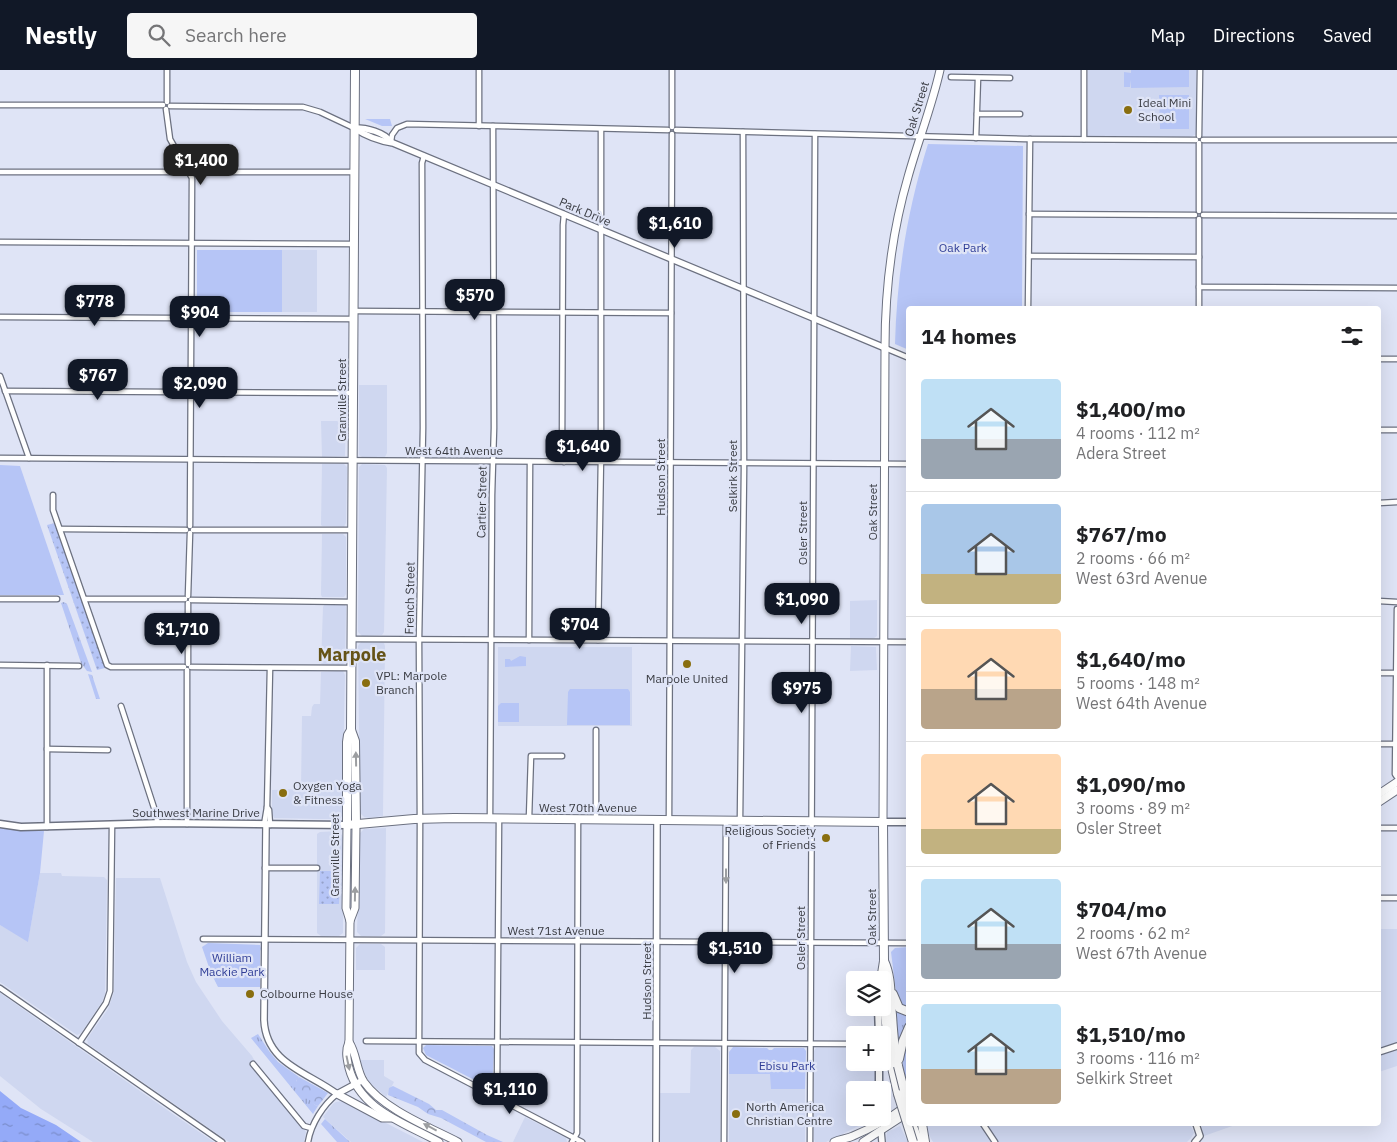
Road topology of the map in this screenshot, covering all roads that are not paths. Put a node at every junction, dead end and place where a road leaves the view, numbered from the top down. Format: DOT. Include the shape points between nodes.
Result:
graph roads {
  1 [pos="166,70"];
  2 [pos="355,70"];
  3 [pos="479,70"];
  4 [pos="672,70"];
  5 [pos="940,70"];
  6 [pos="1084,70"];
  7 [pos="1200,70"];
  8 [pos="951,77"];
  9 [pos="978,78"];
  10 [pos="1010,78"];
  11 [pos="0,105"];
  12 [pos="167,106"];
  13 [pos="977,114"];
  14 [pos="1020,114"];
  15 [pos="479,126"];
  16 [pos="493,126"];
  17 [pos="354,128"];
  18 [pos="601,129"];
  19 [pos="672,131"];
  20 [pos="744,132"];
  21 [pos="815,134"];
  22 [pos="921,136"];
  23 [pos="976,138"];
  24 [pos="1030,139"];
  25 [pos="1084,139"];
  26 [pos="1199,140"];
  27 [pos="1397,140"];
  28 [pos="391,142"];
  29 [pos="424,156"];
  30 [pos="0,172"];
  31 [pos="188,172"];
  32 [pos="354,172"];
  33 [pos="493,184"];
  34 [pos="564,214"];
  35 [pos="1029,214"];
  36 [pos="1199,215"];
  37 [pos="1397,216"];
  38 [pos="600,229"];
  39 [pos="0,242"];
  40 [pos="191,243"];
  41 [pos="354,244"];
  42 [pos="1029,256"];
  43 [pos="1199,257"];
  44 [pos="672,259"];
  45 [pos="1199,287"];
  46 [pos="1397,288"];
  47 [pos="743,289"];
  48 [pos="1028,306"];
  49 [pos="1198,306"];
  50 [pos="422,312"];
  51 [pos="494,312"];
  52 [pos="562,312"];
  53 [pos="601,313"];
  54 [pos="671,313"];
  55 [pos="353,315"];
  56 [pos="0,317"];
  57 [pos="190,318"];
  58 [pos="814,318"];
  59 [pos="885,348"];
  60 [pos="906,357"];
  61 [pos="1381,359"];
  62 [pos="1397,359"];
  63 [pos="0,376"];
  64 [pos="5,391"];
  65 [pos="190,392"];
  66 [pos="353,393"];
  67 [pos="1381,430"];
  68 [pos="1397,430"];
  69 [pos="0,458"];
  70 [pos="28,458"];
  71 [pos="192,461"];
  72 [pos="353,461"];
  73 [pos="422,461"];
  74 [pos="493,461"];
  75 [pos="530,462"];
  76 [pos="564,462"];
  77 [pos="601,462"];
  78 [pos="672,463"];
  79 [pos="744,463"];
  80 [pos="814,463"];
  81 [pos="884,464"];
  82 [pos="906,464"];
  83 [pos="53,495"];
  84 [pos="1397,502"];
  85 [pos="1381,504"];
  86 [pos="60,529"];
  87 [pos="189,530"];
  88 [pos="352,530"];
  89 [pos="0,599"];
  90 [pos="56,599"];
  91 [pos="85,599"];
  92 [pos="188,599"];
  93 [pos="352,602"];
  94 [pos="1381,602"];
  95 [pos="1397,602"];
  96 [pos="1397,609"];
  97 [pos="352,639"];
  98 [pos="419,640"];
  99 [pos="491,640"];
  100 [pos="529,640"];
  101 [pos="598,640"];
  102 [pos="669,641"];
  103 [pos="741,642"];
  104 [pos="812,642"];
  105 [pos="884,642"];
  106 [pos="906,642"];
  107 [pos="0,665"];
  108 [pos="47,665"];
  109 [pos="79,666"];
  110 [pos="187,667"];
  111 [pos="270,668"];
  112 [pos="352,668"];
  113 [pos="1381,673"];
  114 [pos="1396,673"];
  115 [pos="121,706"];
  116 [pos="351,730"];
  117 [pos="596,730"];
  118 [pos="1381,744"];
  119 [pos="1396,744"];
  120 [pos="47,749"];
  121 [pos="108,750"];
  122 [pos="562,756"];
  123 [pos="1397,777"];
  124 [pos="1397,782"];
  125 [pos="1397,790"];
  126 [pos="1381,793"];
  127 [pos="1381,801"];
  128 [pos="490,818"];
  129 [pos="499,818"];
  130 [pos="529,818"];
  131 [pos="420,819"];
  132 [pos="578,819"];
  133 [pos="596,819"];
  134 [pos="657,819"];
  135 [pos="668,819"];
  136 [pos="726,820"];
  137 [pos="740,820"];
  138 [pos="811,821"];
  139 [pos="883,822"];
  140 [pos="906,822"];
  141 [pos="157,823"];
  142 [pos="0,824"];
  143 [pos="186,824"];
  144 [pos="356,824"];
  145 [pos="112,825"];
  146 [pos="267,825"];
  147 [pos="347,825"];
  148 [pos="47,827"];
  149 [pos="1381,828"];
  150 [pos="1397,828"];
  151 [pos="265,868"];
  152 [pos="317,868"];
  153 [pos="1381,898"];
  154 [pos="1397,898"];
  155 [pos="350,921"];
  156 [pos="203,939"];
  157 [pos="265,940"];
  158 [pos="350,940"];
  159 [pos="419,940"];
  160 [pos="498,941"];
  161 [pos="578,942"];
  162 [pos="657,942"];
  163 [pos="725,942"];
  164 [pos="811,943"];
  165 [pos="883,943"];
  166 [pos="906,943"];
  167 [pos="884,961"];
  168 [pos="882,971"];
  169 [pos="889,971"];
  170 [pos="891,985"];
  171 [pos="0,988"];
  172 [pos="891,1004"];
  173 [pos="906,1012"];
  174 [pos="887,1016"];
  175 [pos="906,1033"];
  176 [pos="366,1041"];
  177 [pos="418,1041"];
  178 [pos="350,1042"];
  179 [pos="498,1042"];
  180 [pos="577,1042"];
  181 [pos="656,1042"];
  182 [pos="80,1043"];
  183 [pos="725,1043"];
  184 [pos="810,1044"];
  185 [pos="846,1044"];
  186 [pos="1397,1046"];
  187 [pos="1381,1051"];
  188 [pos="896,1063"];
  189 [pos="252,1064"];
  190 [pos="363,1080"];
  191 [pos="355,1084"];
  192 [pos="338,1094"];
  193 [pos="495,1096"];
  194 [pos="906,1100"];
  195 [pos="906,1106"];
  196 [pos="906,1113"];
  197 [pos="891,1114"];
  198 [pos="394,1119"];
  199 [pos="906,1121"];
  200 [pos="871,1126"];
  201 [pos="881,1126"];
  202 [pos="908,1126"];
  203 [pos="913,1126"];
  204 [pos="984,1126"];
  205 [pos="1197,1126"];
  206 [pos="922,1127"];
  207 [pos="311,1128"];
  208 [pos="881,1131"];
  209 [pos="573,1140"];
  210 [pos="849,1140"];
  211 [pos="1197,1141"];
  212 [pos="222,1142"];
  213 [pos="308,1142"];
  214 [pos="439,1142"];
  215 [pos="458,1142"];
  216 [pos="582,1142"];
  217 [pos="656,1142"];
  218 [pos="724,1142"];
  219 [pos="810,1142"];
  220 [pos="834,1142"];
  221 [pos="863,1142"];
  222 [pos="882,1142"];
  223 [pos="913,1142"];
  224 [pos="919,1142"];
  225 [pos="926,1142"];
  226 [pos="995,1142"];
  1 -- 12 [label="street"];
  2 -- 17 [label="highway, Granville Street"];
  3 -- 15 [label="street"];
  4 -- 19 [label="street, Hudson Street"];
  5 -- 22 [label="main road, Oak Street"];
  6 -- 25 [label="street"];
  7 -- 26 [label="street"];
  8 -- 9 [label="street"];
  9 -- 10 [label="street"];
  9 -- 13 [label="street"];
  11 -- 12 [label="street"];
  12 -- 17 [label="street" via="292,106 320,112"];
  12 -- 31 [label="street" via="170,139"];
  13 -- 14 [label="street"];
  13 -- 23 [label="street"];
  15 -- 16 [label="street"];
  15 -- 28 [label="street" via="403,125 394,131"];
  16 -- 18 [label="street"];
  16 -- 33 [label="street, Cartier Street"];
  17 -- 28 [label="street, Park Drive" via="365,128"];
  17 -- 32 [label="highway, Granville Street"];
  18 -- 19 [label="street"];
  18 -- 38 [label="street"];
  19 -- 20 [label="street"];
  19 -- 44 [label="street, Hudson Street"];
  20 -- 21 [label="street"];
  20 -- 47 [label="street, Selkirk Street"];
  21 -- 22 [label="street"];
  21 -- 58 [label="street, Osler Street"];
  22 -- 23 [label="street"];
  22 -- 59 [label="main road, Oak Street" via="908,176 893,244"];
  23 -- 24 [label="street"];
  24 -- 25 [label="street"];
  24 -- 35 [label="street"];
  25 -- 26 [label="street"];
  26 -- 27 [label="street"];
  26 -- 36 [label="street"];
  28 -- 29 [label="street, Park Drive"];
  29 -- 33 [label="street, Park Drive"];
  29 -- 50 [label="street, French Street"];
  30 -- 31 [label="street"];
  31 -- 32 [label="street"];
  31 -- 40 [label="street" via="192,178"];
  32 -- 41 [label="highway, Granville Street"];
  33 -- 34 [label="street, Park Drive"];
  33 -- 51 [label="street, Cartier Street"];
  34 -- 38 [label="street, Park Drive"];
  34 -- 52 [label="street"];
  35 -- 36 [label="street"];
  35 -- 42 [label="street"];
  36 -- 37 [label="street"];
  36 -- 43 [label="street"];
  38 -- 44 [label="street, Park Drive"];
  38 -- 53 [label="street"];
  39 -- 40 [label="street"];
  40 -- 41 [label="street"];
  40 -- 57 [label="street"];
  41 -- 55 [label="highway, Granville Street"];
  42 -- 43 [label="street"];
  42 -- 48 [label="street"];
  43 -- 45 [label="street"];
  44 -- 47 [label="street, Park Drive"];
  44 -- 54 [label="street, Hudson Street"];
  45 -- 46 [label="street"];
  45 -- 49 [label="street"];
  47 -- 58 [label="street, Park Drive"];
  47 -- 79 [label="street, Selkirk Street"];
  50 -- 51 [label="street"];
  50 -- 55 [label="street"];
  50 -- 73 [label="street, French Street"];
  51 -- 52 [label="street"];
  51 -- 74 [label="street, Cartier Street"];
  52 -- 53 [label="street"];
  52 -- 76 [label="street"];
  53 -- 54 [label="street"];
  53 -- 77 [label="street"];
  54 -- 78 [label="street, Hudson Street"];
  55 -- 57 [label="street"];
  55 -- 66 [label="highway, Granville Street"];
  56 -- 57 [label="street"];
  57 -- 65 [label="street"];
  58 -- 59 [label="street, Park Drive"];
  58 -- 80 [label="street, Osler Street"];
  59 -- 60 [label="street, Park Drive"];
  59 -- 81 [label="main road, Oak Street"];
  61 -- 62 [label="street"];
  63 -- 64 [label="street"];
  64 -- 65 [label="street"];
  64 -- 70 [label="street"];
  65 -- 66 [label="street"];
  65 -- 71 [label="street"];
  66 -- 72 [label="highway, Granville Street"];
  67 -- 68 [label="street"];
  69 -- 70 [label="street, West 64th Avenue"];
  70 -- 71 [label="street, West 64th Avenue"];
  71 -- 72 [label="street, West 64th Avenue"];
  71 -- 87 [label="street"];
  72 -- 73 [label="street, West 64th Avenue"];
  72 -- 88 [label="highway, Granville Street"];
  73 -- 74 [label="street, West 64th Avenue"];
  73 -- 98 [label="street, French Street"];
  74 -- 75 [label="street, West 64th Avenue"];
  74 -- 99 [label="street, Cartier Street"];
  75 -- 76 [label="street, West 64th Avenue"];
  75 -- 100 [label="street"];
  76 -- 77 [label="street, West 64th Avenue"];
  77 -- 78 [label="street, West 64th Avenue"];
  77 -- 101 [label="street"];
  78 -- 79 [label="street, West 64th Avenue"];
  78 -- 102 [label="street, Hudson Street"];
  79 -- 80 [label="street, West 64th Avenue"];
  79 -- 103 [label="street, Selkirk Street"];
  80 -- 81 [label="street, West 64th Avenue"];
  80 -- 104 [label="street, Osler Street"];
  81 -- 82 [label="street, West 64th Avenue"];
  81 -- 105 [label="main road, Oak Street"];
  83 -- 86 [label="street" via="53,510"];
  84 -- 85 [label="street"];
  86 -- 87 [label="street"];
  86 -- 91 [label="street"];
  87 -- 88 [label="street"];
  87 -- 92 [label="street"];
  88 -- 93 [label="highway, Granville Street"];
  89 -- 90 [label="street"];
  91 -- 92 [label="street"];
  91 -- 110 [label="street" via="106,663 111,667"];
  92 -- 93 [label="street"];
  92 -- 110 [label="street"];
  93 -- 97 [label="highway, Granville Street"];
  94 -- 95 [label="street"];
  96 -- 114 [label="street"];
  97 -- 98 [label="street"];
  97 -- 112 [label="highway, Granville Street"];
  98 -- 99 [label="street"];
  98 -- 131 [label="street, French Street"];
  99 -- 100 [label="street"];
  99 -- 128 [label="street, Cartier Street"];
  100 -- 101 [label="street"];
  101 -- 102 [label="street"];
  102 -- 103 [label="street"];
  102 -- 135 [label="street, Hudson Street"];
  103 -- 104 [label="street"];
  103 -- 137 [label="street, Selkirk Street"];
  104 -- 105 [label="street"];
  104 -- 138 [label="street, Osler Street"];
  105 -- 106 [label="street"];
  105 -- 139 [label="main road, Oak Street"];
  107 -- 108 [label="street"];
  108 -- 109 [label="street"];
  108 -- 120 [label="street"];
  110 -- 111 [label="street"];
  110 -- 143 [label="street"];
  111 -- 112 [label="street"];
  111 -- 146 [label="street"];
  112 -- 116 [label="highway, Granville Street"];
  113 -- 114 [label="street"];
  114 -- 119 [label="street"];
  115 -- 141 [label="street"];
  144 -- 116 [label="highway, Granville Street, one-way" via="355,741"];
  116 -- 147 [label="highway, Granville Street" via="347,742"];
  117 -- 133 [label="street"];
  118 -- 119 [label="street"];
  119 -- 123 [label="street"];
  120 -- 121 [label="street"];
  120 -- 148 [label="street"];
  122 -- 130 [label="street" via="531,756"];
  124 -- 126 [label="main road"];
  125 -- 127 [label="main road"];
  128 -- 129 [label="highway, West 70th Avenue"];
  128 -- 131 [label="highway, West 70th Avenue"];
  129 -- 130 [label="highway, West 70th Avenue"];
  129 -- 160 [label="street"];
  130 -- 132 [label="highway, West 70th Avenue"];
  131 -- 144 [label="highway, West 70th Avenue"];
  131 -- 159 [label="street, French Street"];
  132 -- 133 [label="highway, West 70th Avenue"];
  132 -- 161 [label="street"];
  133 -- 134 [label="highway, West 70th Avenue"];
  134 -- 135 [label="highway, West 70th Avenue"];
  134 -- 162 [label="street, Hudson Street"];
  135 -- 136 [label="highway, West 70th Avenue"];
  136 -- 137 [label="highway, West 70th Avenue"];
  136 -- 163 [label="street, one-way"];
  137 -- 138 [label="highway, West 70th Avenue"];
  138 -- 139 [label="highway, West 70th Avenue"];
  138 -- 164 [label="street, Osler Street"];
  139 -- 140 [label="main road, West 70th Avenue"];
  139 -- 165 [label="highway, Oak Street"];
  141 -- 143 [label="main road, Southwest Marine Drive"];
  141 -- 145 [label="main road, Southwest Marine Drive"];
  142 -- 148 [label="main road, Southwest Marine Drive"];
  143 -- 146 [label="main road, Southwest Marine Drive"];
  144 -- 147 [label="highway, West 70th Avenue"];
  155 -- 144 [label="main road, Granville Street, one-way" via="355,908"];
  145 -- 148 [label="main road, Southwest Marine Drive"];
  145 -- 182 [label="street" via="110,991 106,1003"];
  146 -- 147 [label="main road, West 70th Avenue"];
  146 -- 151 [label="street, Southwest Marine Drive"];
  147 -- 155 [label="main road, Granville Street" via="346,908"];
  149 -- 150 [label="street"];
  151 -- 152 [label="street"];
  151 -- 157 [label="street, Southwest Marine Drive"];
  153 -- 154 [label="street"];
  155 -- 158 [label="main road, Granville Street"];
  156 -- 157 [label="street, West 71st Avenue"];
  157 -- 158 [label="street, West 71st Avenue"];
  157 -- 192 [label="street, Southwest Marine Drive" via="264,1020 268,1041 291,1066"];
  158 -- 159 [label="street, West 71st Avenue"];
  158 -- 178 [label="main road, Granville Street"];
  159 -- 160 [label="street, West 71st Avenue"];
  159 -- 177 [label="street, French Street"];
  160 -- 161 [label="street, West 71st Avenue"];
  160 -- 179 [label="street"];
  161 -- 162 [label="street, West 71st Avenue"];
  161 -- 180 [label="street"];
  162 -- 163 [label="street, West 71st Avenue"];
  162 -- 181 [label="street, Hudson Street"];
  163 -- 164 [label="street, West 71st Avenue"];
  163 -- 183 [label="street"];
  164 -- 165 [label="street, West 71st Avenue"];
  164 -- 184 [label="street, Osler Street"];
  165 -- 166 [label="street, West 71st Avenue"];
  165 -- 167 [label="highway, Oak Street"];
  167 -- 168 [label="highway, Oak Street"];
  167 -- 169 [label="highway, Oak Street"];
  170 -- 173 [label="highway" via="898,1006"];
  171 -- 182 [label="street"];
  172 -- 188 [label="highway, Oak Street"];
  174 -- 188 [label="highway"];
  175 -- 188 [label="highway"];
  176 -- 177 [label="street"];
  177 -- 179 [label="street"];
  177 -- 193 [label="street" via="419,1053 425,1060"];
  178 -- 190 [label="main road, Granville Street"];
  178 -- 191 [label="main road, Granville Street, one-way" via="346,1049 347,1061"];
  179 -- 180 [label="street"];
  179 -- 193 [label="street"];
  180 -- 181 [label="street"];
  180 -- 209 [label="street" via="577,1133"];
  181 -- 183 [label="street"];
  181 -- 217 [label="street, Hudson Street"];
  182 -- 212 [label="street"];
  183 -- 184 [label="street"];
  183 -- 218 [label="street"];
  184 -- 185 [label="street"];
  184 -- 219 [label="street, Osler Street"];
  186 -- 187 [label="street"];
  188 -- 194 [label="highway, bridge"];
  188 -- 199 [label="highway, bridge"];
  189 -- 207 [label="street" via="304,1126"];
  190 -- 191 [label="street"];
  215 -- 190 [label="main road, one-way" via="388,1103"];
  191 -- 192 [label="street"];
  191 -- 198 [label="main road" via="368,1101"];
  192 -- 198 [label="main road" via="382,1118"];
  192 -- 207 [label="street"];
  193 -- 209 [label="street"];
  195 -- 197 [label="main road"];
  196 -- 208 [label="main road"];
  198 -- 214 [label="main road"];
  200 -- 210 [label="main road"];
  201 -- 208 [label="main road"];
  202 -- 223 [label="highway, bridge"];
  203 -- 224 [label="highway"];
  204 -- 226 [label="street"];
  205 -- 211 [label="street" via="1200,1132"];
  206 -- 225 [label="highway"];
  207 -- 213 [label="street"];
  208 -- 221 [label="main road"];
  208 -- 222 [label="street"];
  209 -- 216 [label="street"];
  210 -- 220 [label="main road"];
}
